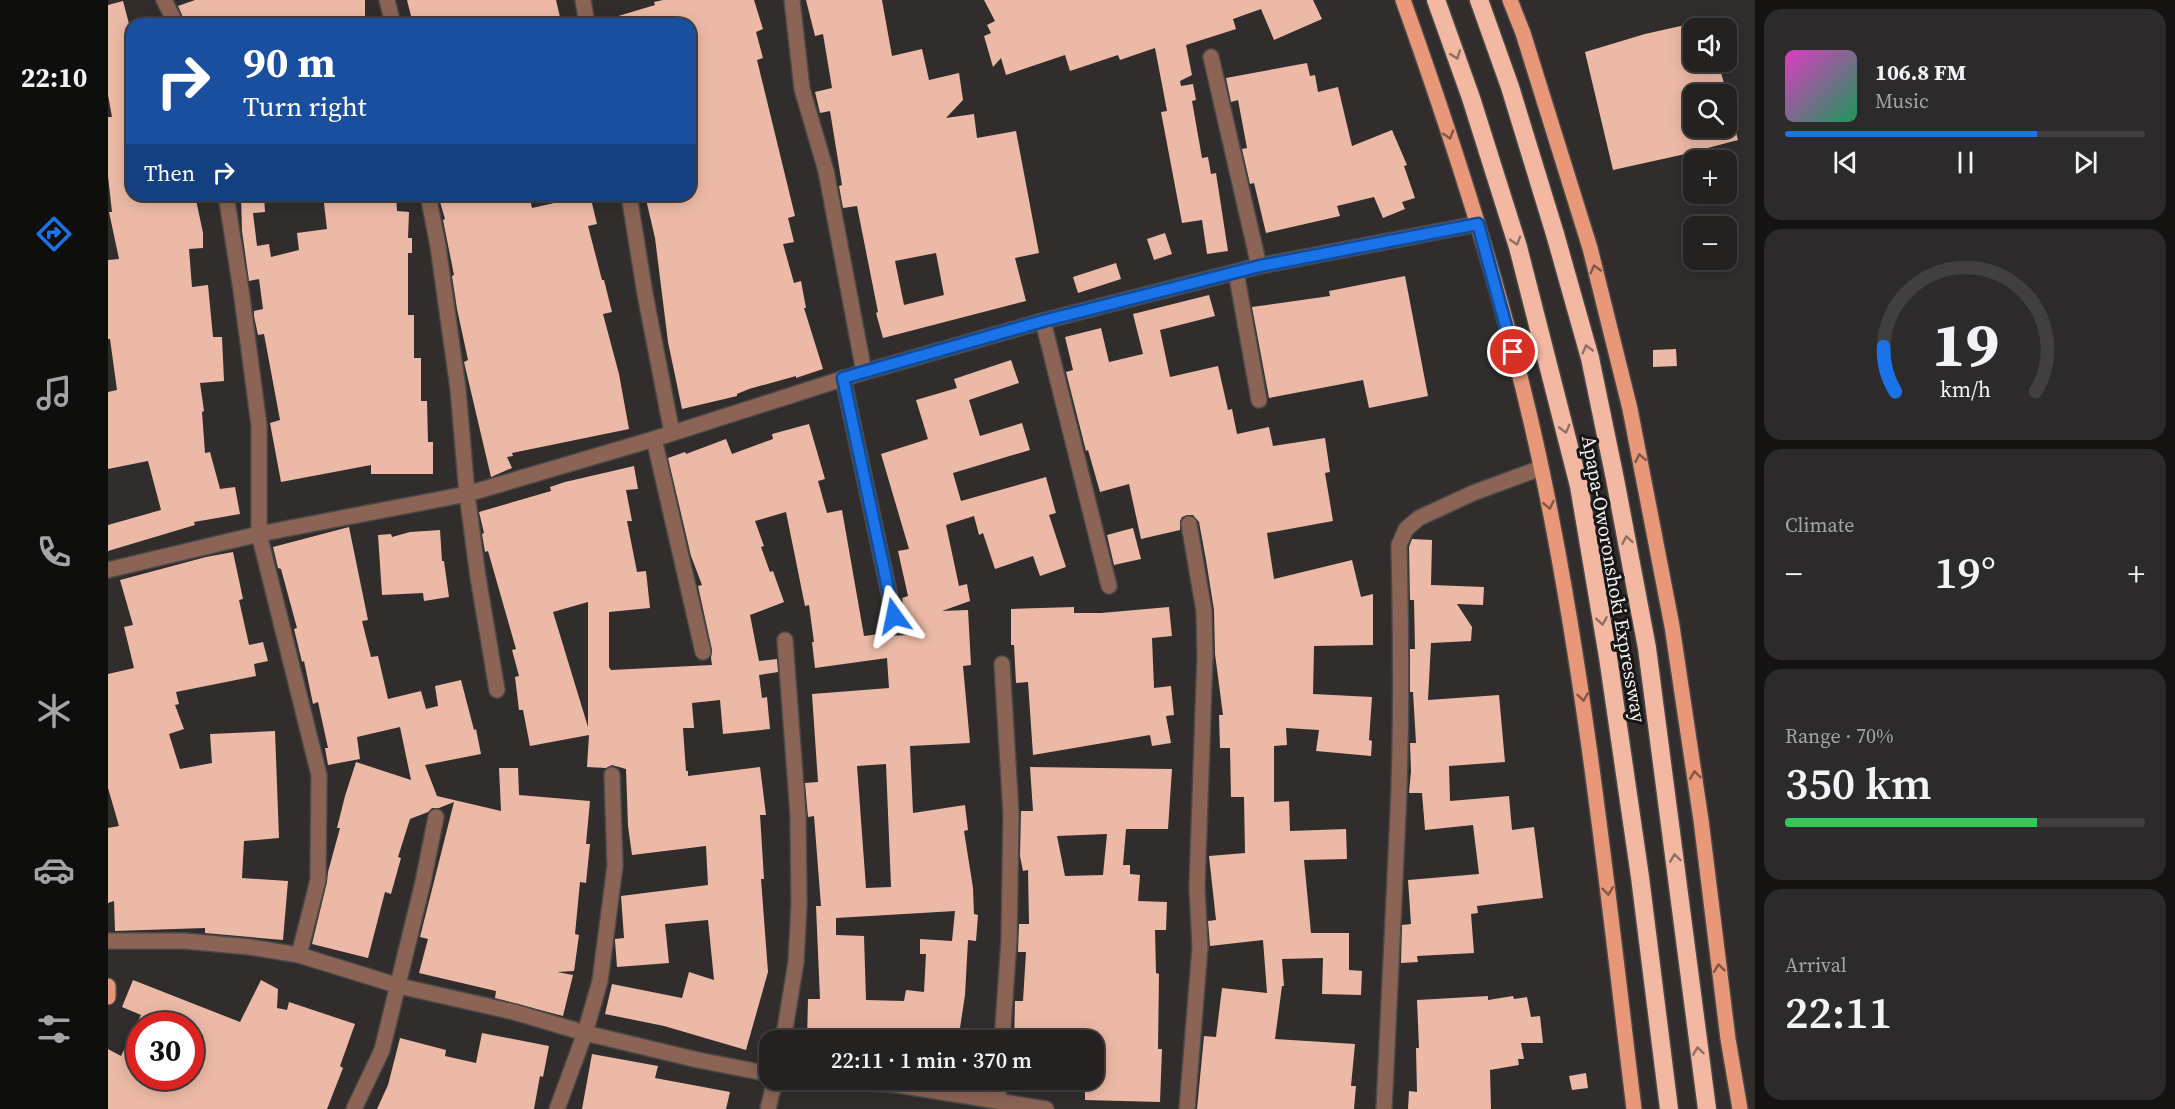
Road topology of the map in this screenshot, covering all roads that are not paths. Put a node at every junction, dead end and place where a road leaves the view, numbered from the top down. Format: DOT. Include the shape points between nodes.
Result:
graph roads {
  1 [pos="164,0"];
  2 [pos="387,0"];
  3 [pos="583,0"];
  4 [pos="792,0"];
  5 [pos="1403,0"];
  6 [pos="1436,0"];
  7 [pos="1479,0"];
  8 [pos="1510,0"];
  9 [pos="173,18"];
  10 [pos="392,18"];
  11 [pos="586,18"];
  12 [pos="1211,57"];
  13 [pos="227,201"];
  14 [pos="429,201"];
  15 [pos="630,201"];
  16 [pos="1478,224"];
  17 [pos="1260,266"];
  18 [pos="1236,272"];
  19 [pos="1043,321"];
  20 [pos="864,372"];
  21 [pos="843,378"];
  22 [pos="1259,400"];
  23 [pos="672,433"];
  24 [pos="654,439"];
  25 [pos="1541,468"];
  26 [pos="467,494"];
  27 [pos="1189,524"];
  28 [pos="259,534"];
  29 [pos="108,570"];
  30 [pos="1109,586"];
  31 [pos="894,616"];
  32 [pos="785,640"];
  33 [pos="703,652"];
  34 [pos="1002,664"];
  35 [pos="497,690"];
  36 [pos="612,775"];
  37 [pos="436,817"];
  38 [pos="108,941"];
  39 [pos="299,955"];
  40 [pos="108,986"];
  41 [pos="399,986"];
  42 [pos="108,997"];
  43 [pos="785,1030"];
  44 [pos="1003,1030"];
  45 [pos="585,1033"];
  46 [pos="759,1072"];
  47 [pos="773,1090"];
  48 [pos="923,1090"];
  49 [pos="988,1103"];
  50 [pos="354,1109"];
  51 [pos="557,1109"];
  52 [pos="768,1109"];
  53 [pos="1046,1109"];
  54 [pos="1186,1109"];
  55 [pos="1384,1109"];
  56 [pos="1634,1109"];
  57 [pos="1669,1109"];
  58 [pos="1707,1109"];
  59 [pos="1740,1109"];
  1 -- 9 [label="street"];
  2 -- 10 [label="street"];
  3 -- 11 [label="street"];
  4 -- 20 [label="street" via="802,89 826,171"];
  5 -- 16 [label="main road, one-way"];
  6 -- 57 [label="highway, Apapa-Oworonshoki Expressway, one-way" via="1518,247 1579,486 1640,877"];
  58 -- 7 [label="highway, Apapa-Oworonshoki Expressway, one-way" via="1647,648 1613,468 1590,358 1556,234"];
  59 -- 8 [label="main road, one-way" via="1674,637 1630,409 1590,248"];
  12 -- 17 [label="street"];
  13 -- 28 [label="street" via="259,425"];
  14 -- 26 [label="street" via="458,389"];
  15 -- 23 [label="street"];
  16 -- 17 [label="street"];
  16 -- 25 [label="main road"];
  17 -- 18 [label="street"];
  18 -- 19 [label="street"];
  18 -- 22 [label="street"];
  19 -- 20 [label="street"];
  19 -- 30 [label="street"];
  20 -- 21 [label="street"];
  21 -- 23 [label="street"];
  21 -- 31 [label="street"];
  23 -- 24 [label="street"];
  24 -- 26 [label="street"];
  24 -- 33 [label="street"];
  25 -- 55 [label="street" via="1419,518 1406,529 1399,545 1402,656 1398,812"];
  25 -- 56 [label="main road, one-way" via="1578,665"];
  26 -- 28 [label="street"];
  26 -- 35 [label="street"];
  27 -- 54 [label="street" via="1204,611 1205,655 1197,887 1200,947"];
  28 -- 29 [label="street"];
  28 -- 39 [label="street" via="319,775 318,880"];
  32 -- 43 [label="street" via="798,815 799,905 796,962"];
  34 -- 44 [label="street" via="1011,814"];
  36 -- 45 [label="street" via="615,866 600,981"];
  37 -- 41 [label="street"];
  38 -- 39 [label="street" via="185,941"];
  39 -- 41 [label="street"];
  40 -- 42 [label="main road"];
  41 -- 45 [label="street"];
  41 -- 50 [label="street" via="382,1050"];
  45 -- 46 [label="street"];
  45 -- 51 [label="street"];
  47 -- 52 [label="street"];
  48 -- 49 [label="street"];
  49 -- 53 [label="street"];
}
